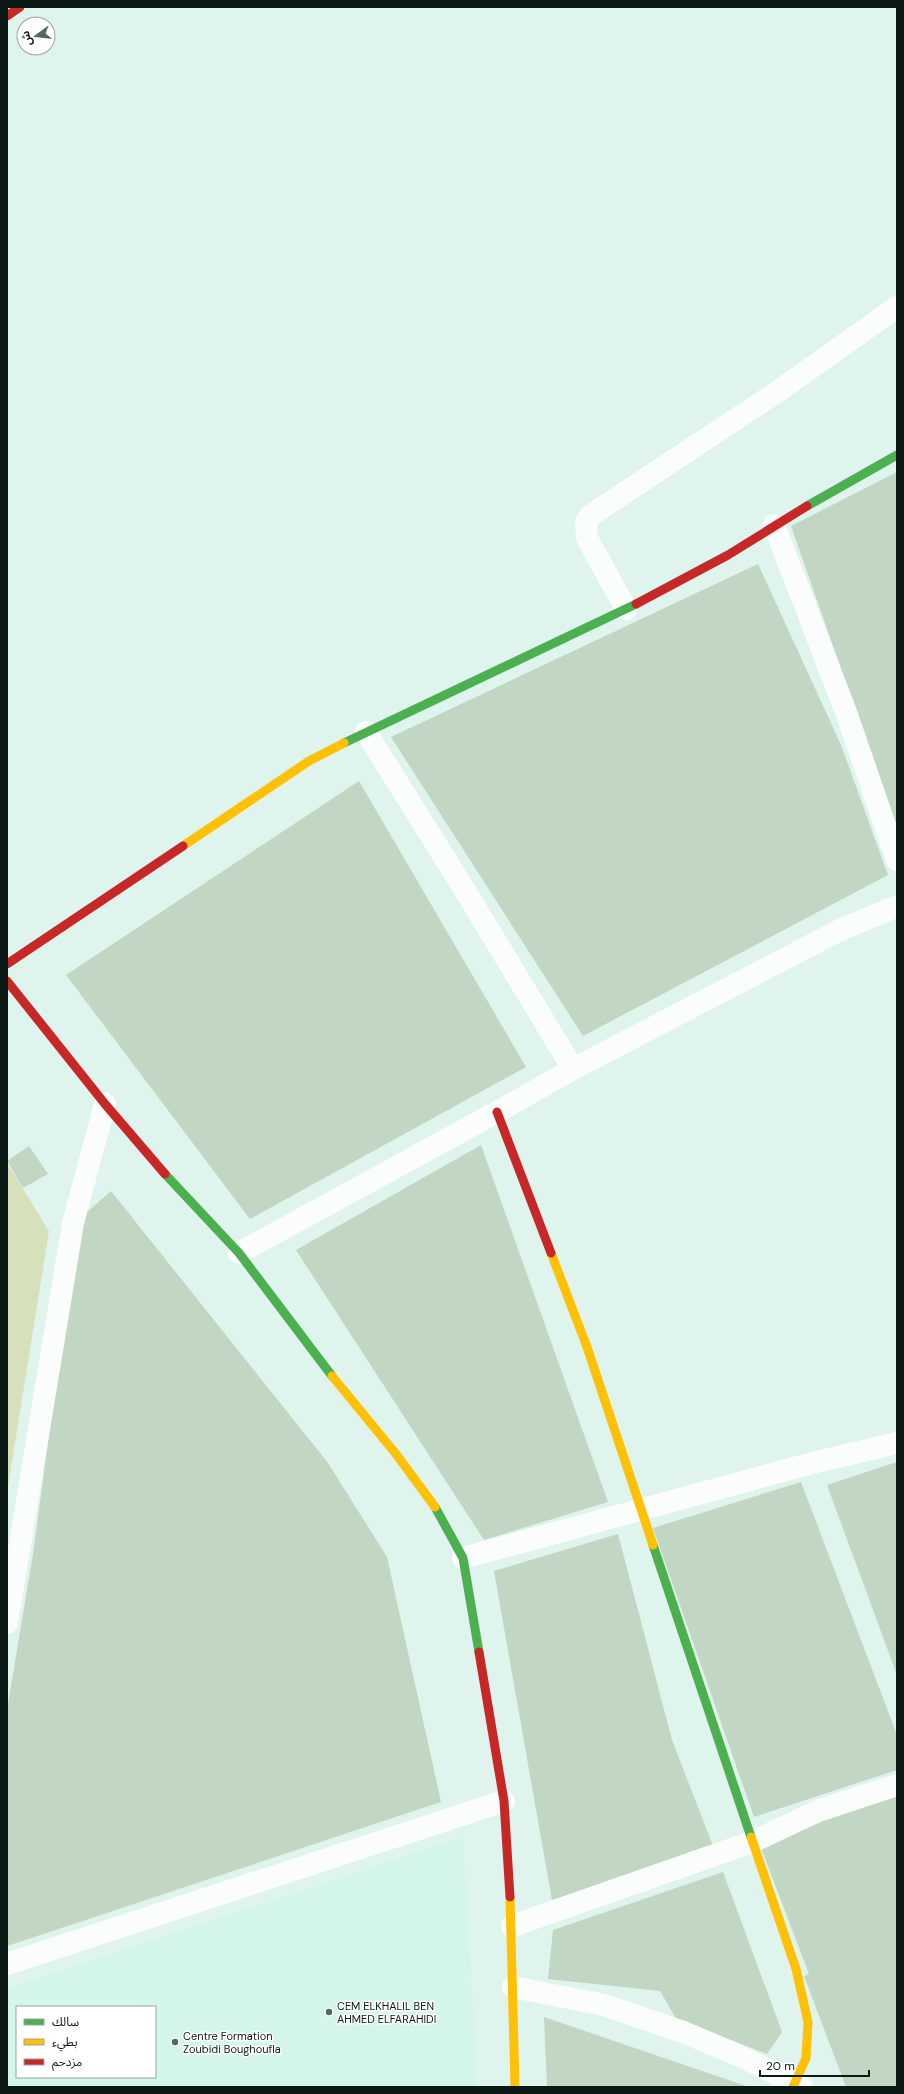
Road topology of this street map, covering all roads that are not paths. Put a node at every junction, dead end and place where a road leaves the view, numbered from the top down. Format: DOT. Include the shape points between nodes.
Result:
graph roads {
  1 [pos="20,7"];
  2 [pos="7,16"];
  3 [pos="897,306"];
  4 [pos="897,455"];
  5 [pos="774,525"];
  6 [pos="626,609"];
  7 [pos="366,732"];
  8 [pos="897,860"];
  9 [pos="897,906"];
  10 [pos="7,964"];
  11 [pos="7,981"];
  12 [pos="573,1068"];
  13 [pos="105,1104"];
  14 [pos="497,1112"];
  15 [pos="238,1253"];
  16 [pos="897,1443"];
  17 [pos="642,1508"];
  18 [pos="464,1558"];
  19 [pos="7,1623"];
  20 [pos="897,1785"];
  21 [pos="504,1802"];
  22 [pos="752,1842"];
  23 [pos="512,1926"];
  24 [pos="7,1964"];
  25 [pos="513,1987"];
  26 [pos="796,2085"];
  27 [pos="515,2087"];
  1 -- 2 [label="street"];
  3 -- 6 [label="street" via="777,392 591,515 586,522 587,538"];
  4 -- 5 [label="street"];
  5 -- 6 [label="street" via="728,555"];
  5 -- 8 [label="street" via="846,712"];
  6 -- 7 [label="street"];
  7 -- 10 [label="street" via="309,761"];
  7 -- 12 [label="street"];
  9 -- 12 [label="street" via="838,931"];
  11 -- 13 [label="street"];
  12 -- 14 [label="street"];
  13 -- 15 [label="street"];
  13 -- 19 [label="street" via="73,1223"];
  14 -- 15 [label="street"];
  14 -- 17 [label="street" via="587,1348"];
  15 -- 18 [label="street" via="396,1454 437,1510"];
  16 -- 17 [label="street"];
  17 -- 18 [label="street"];
  17 -- 22 [label="street"];
  18 -- 21 [label="street"];
  20 -- 22 [label="street" via="820,1810"];
  21 -- 23 [label="street"];
  21 -- 24 [label="street"];
  22 -- 23 [label="street"];
  22 -- 26 [label="street" via="794,1961 808,2022 806,2058"];
  23 -- 25 [label="street"];
  25 -- 26 [label="street" via="604,2005 683,2032 738,2055"];
  25 -- 27 [label="street"];
}
